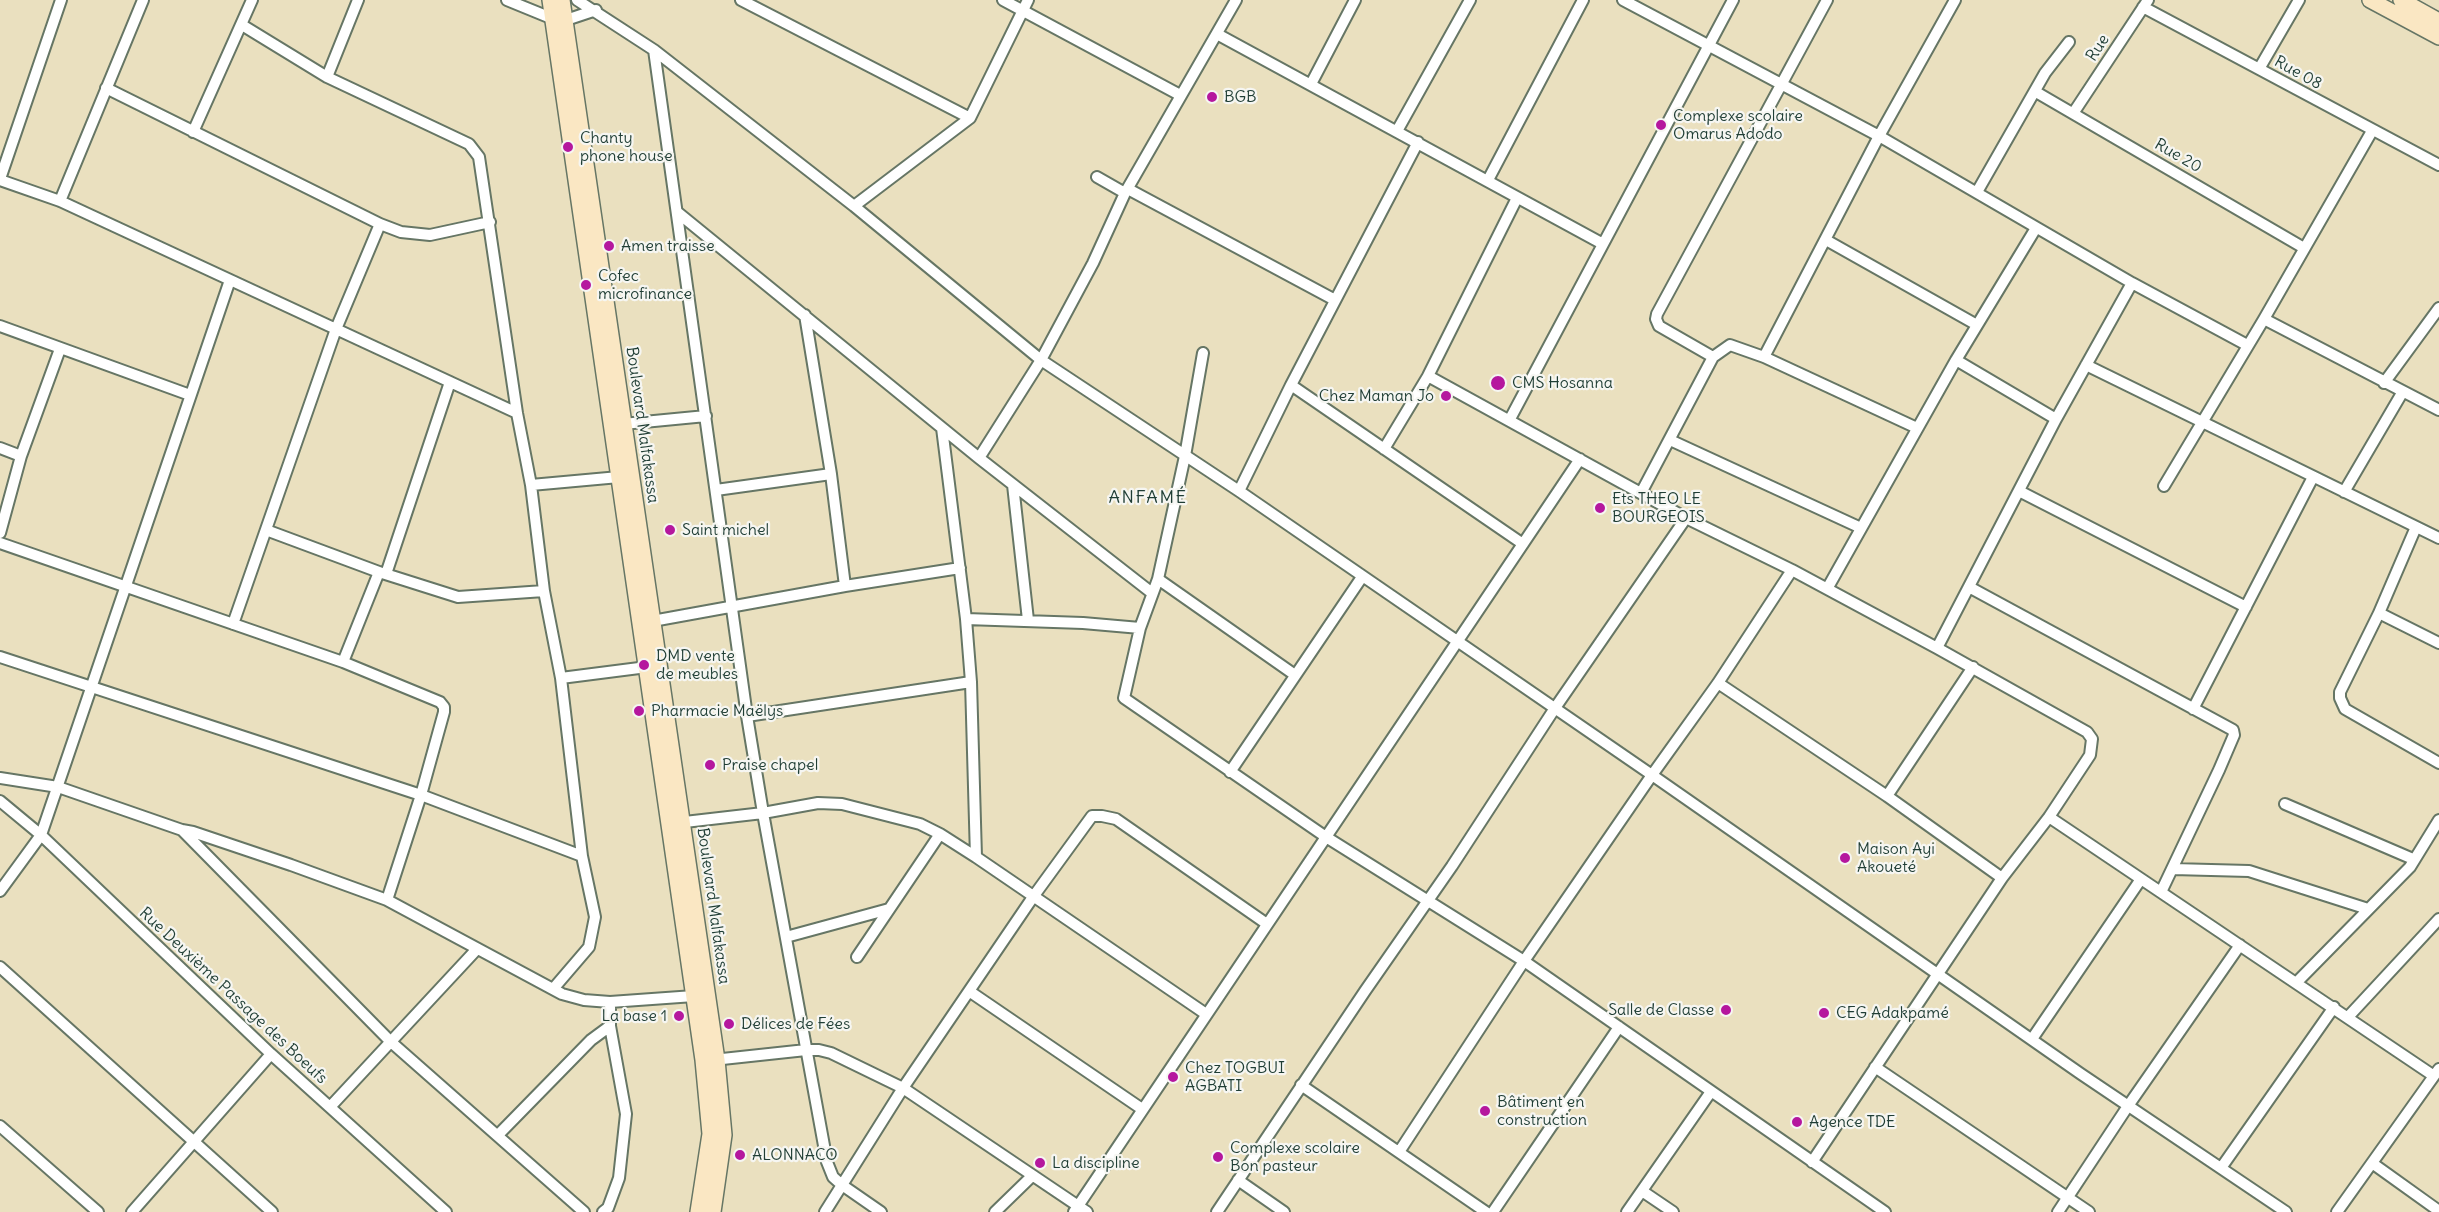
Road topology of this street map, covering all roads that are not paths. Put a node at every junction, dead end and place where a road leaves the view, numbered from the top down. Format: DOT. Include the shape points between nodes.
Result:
graph roads {
  1 [pos="61,0"];
  2 [pos="143,0"];
  3 [pos="252,0"];
  4 [pos="358,0"];
  5 [pos="507,0"];
  6 [pos="549,0"];
  7 [pos="562,0"];
  8 [pos="578,0"];
  9 [pos="741,0"];
  10 [pos="1003,0"];
  11 [pos="1236,0"];
  12 [pos="1355,0"];
  13 [pos="1470,0"];
  14 [pos="1583,0"];
  15 [pos="1623,0"];
  16 [pos="1733,0"];
  17 [pos="1827,0"];
  18 [pos="1955,0"];
  19 [pos="2299,0"];
  20 [pos="2370,0"];
  21 [pos="2401,0"];
  22 [pos="2145,4"];
  23 [pos="1025,5"];
  24 [pos="596,10"];
  25 [pos="559,19"];
  26 [pos="2439,21"];
  27 [pos="242,25"];
  28 [pos="1217,34"];
  29 [pos="2439,37"];
  30 [pos="2069,42"];
  31 [pos="1708,46"];
  32 [pos="654,50"];
  33 [pos="2259,69"];
  34 [pos="327,77"];
  35 [pos="1311,84"];
  36 [pos="1780,84"];
  37 [pos="106,88"];
  38 [pos="2036,92"];
  39 [pos="1180,95"];
  40 [pos="2074,112"];
  41 [pos="970,118"];
  42 [pos="1397,131"];
  43 [pos="2372,131"];
  44 [pos="193,132"];
  45 [pos="1879,136"];
  46 [pos="1418,142"];
  47 [pos="2439,165"];
  48 [pos="1097,177"];
  49 [pos="0,179"];
  50 [pos="1488,180"];
  51 [pos="1127,191"];
  52 [pos="1977,192"];
  53 [pos="1517,198"];
  54 [pos="60,201"];
  55 [pos="854,206"];
  56 [pos="677,212"];
  57 [pos="490,222"];
  58 [pos="380,224"];
  59 [pos="2036,228"];
  60 [pos="1826,240"];
  61 [pos="1603,244"];
  62 [pos="2304,248"];
  63 [pos="230,280"];
  64 [pos="2132,283"];
  65 [pos="1335,300"];
  66 [pos="2439,308"];
  67 [pos="805,315"];
  68 [pos="2264,319"];
  69 [pos="1977,325"];
  70 [pos="0,326"];
  71 [pos="336,329"];
  72 [pos="2247,345"];
  73 [pos="60,349"];
  74 [pos="1203,353"];
  75 [pos="1713,357"];
  76 [pos="1764,357"];
  77 [pos="1041,360"];
  78 [pos="1956,360"];
  79 [pos="2086,365"];
  80 [pos="1428,376"];
  81 [pos="450,382"];
  82 [pos="2384,383"];
  83 [pos="1291,385"];
  84 [pos="2402,393"];
  85 [pos="190,395"];
  86 [pos="2439,410"];
  87 [pos="517,413"];
  88 [pos="706,416"];
  89 [pos="1510,419"];
  90 [pos="2056,419"];
  91 [pos="2202,422"];
  92 [pos="623,424"];
  93 [pos="942,428"];
  94 [pos="1917,428"];
  95 [pos="1670,440"];
  96 [pos="0,448"];
  97 [pos="1384,449"];
  98 [pos="21,456"];
  99 [pos="1185,456"];
  100 [pos="979,459"];
  101 [pos="1580,459"];
  102 [pos="831,474"];
  103 [pos="619,477"];
  104 [pos="2313,477"];
  105 [pos="1013,484"];
  106 [pos="531,485"];
  107 [pos="2164,486"];
  108 [pos="716,490"];
  109 [pos="2019,490"];
  110 [pos="1239,491"];
  111 [pos="2344,492"];
  112 [pos="1641,493"];
  113 [pos="1686,518"];
  114 [pos="2416,527"];
  115 [pos="1861,528"];
  116 [pos="266,530"];
  117 [pos="0,533"];
  118 [pos="2439,538"];
  119 [pos="0,543"];
  120 [pos="1523,544"];
  121 [pos="960,568"];
  122 [pos="1792,570"];
  123 [pos="383,573"];
  124 [pos="1362,577"];
  125 [pos="1158,579"];
  126 [pos="844,585"];
  127 [pos="126,586"];
  128 [pos="1969,587"];
  129 [pos="1827,589"];
  130 [pos="544,591"];
  131 [pos="1152,593"];
  132 [pos="732,607"];
  133 [pos="2246,607"];
  134 [pos="2379,613"];
  135 [pos="966,619"];
  136 [pos="1028,620"];
  137 [pos="647,622"];
  138 [pos="233,624"];
  139 [pos="1140,628"];
  140 [pos="1457,641"];
  141 [pos="2439,643"];
  142 [pos="1937,648"];
  143 [pos="0,657"];
  144 [pos="343,662"];
  145 [pos="647,667"];
  146 [pos="1973,668"];
  147 [pos="1295,675"];
  148 [pos="561,678"];
  149 [pos="971,682"];
  150 [pos="1718,683"];
  151 [pos="92,687"];
  152 [pos="1555,708"];
  153 [pos="2193,709"];
  154 [pos="747,716"];
  155 [pos="2439,763"];
  156 [pos="1230,772"];
  157 [pos="1652,775"];
  158 [pos="0,778"];
  159 [pos="58,787"];
  160 [pos="421,795"];
  161 [pos="1887,796"];
  162 [pos="0,801"];
  163 [pos="2285,804"];
  164 [pos="763,813"];
  165 [pos="2049,817"];
  166 [pos="2439,820"];
  167 [pos="676,823"];
  168 [pos="182,830"];
  169 [pos="940,834"];
  170 [pos="41,835"];
  171 [pos="1326,837"];
  172 [pos="582,856"];
  173 [pos="976,857"];
  174 [pos="2414,859"];
  175 [pos="2173,869"];
  176 [pos="2002,878"];
  177 [pos="2141,879"];
  178 [pos="0,891"];
  179 [pos="2161,892"];
  180 [pos="1033,897"];
  181 [pos="387,900"];
  182 [pos="1428,900"];
  183 [pos="890,909"];
  184 [pos="2368,909"];
  185 [pos="2439,919"];
  186 [pos="1267,924"];
  187 [pos="786,937"];
  188 [pos="2240,945"];
  189 [pos="477,948"];
  190 [pos="857,957"];
  191 [pos="1524,961"];
  192 [pos="0,968"];
  193 [pos="1938,975"];
  194 [pos="2297,982"];
  195 [pos="553,989"];
  196 [pos="969,991"];
  197 [pos="694,996"];
  198 [pos="610,1002"];
  199 [pos="2334,1007"];
  200 [pos="1206,1014"];
  201 [pos="2348,1017"];
  202 [pos="610,1026"];
  203 [pos="1619,1027"];
  204 [pos="2032,1039"];
  205 [pos="391,1042"];
  206 [pos="806,1050"];
  207 [pos="271,1054"];
  208 [pos="710,1060"];
  209 [pos="1875,1067"];
  210 [pos="2437,1072"];
  211 [pos="1301,1085"];
  212 [pos="903,1088"];
  213 [pos="1710,1093"];
  214 [pos="2128,1106"];
  215 [pos="330,1107"];
  216 [pos="1142,1109"];
  217 [pos="0,1126"];
  218 [pos="498,1135"];
  219 [pos="194,1141"];
  220 [pos="1400,1152"];
  221 [pos="1812,1162"];
  222 [pos="2372,1163"];
  223 [pos="2221,1168"];
  224 [pos="1032,1176"];
  225 [pos="1238,1180"];
  226 [pos="842,1185"];
  227 [pos="1642,1191"];
  228 [pos="2068,1198"];
  229 [pos="1080,1210"];
  230 [pos="2439,1210"];
  231 [pos="98,1212"];
  232 [pos="132,1212"];
  233 [pos="272,1212"];
  234 [pos="446,1212"];
  235 [pos="584,1212"];
  236 [pos="603,1212"];
  237 [pos="698,1212"];
  238 [pos="713,1212"];
  239 [pos="825,1212"];
  240 [pos="881,1212"];
  241 [pos="995,1212"];
  242 [pos="1217,1212"];
  243 [pos="1284,1212"];
  244 [pos="1486,1212"];
  245 [pos="1493,1212"];
  246 [pos="1628,1212"];
  247 [pos="1672,1212"];
  248 [pos="1885,1212"];
  249 [pos="2058,1212"];
  250 [pos="2089,1212"];
  251 [pos="2286,1212"];
  252 [pos="2337,1212"];
  1 -- 49 [label="street"];
  2 -- 37 [label="street"];
  3 -- 27 [label="street"];
  4 -- 34 [label="street"];
  5 -- 25 [label="street"];
  6 -- 25 [label="main road, Boulevard Malfakassa"];
  7 -- 25 [label="main road, Boulevard Malfakassa"];
  8 -- 24 [label="street"];
  9 -- 41 [label="street"];
  10 -- 23 [label="street"];
  11 -- 28 [label="street"];
  12 -- 35 [label="street"];
  13 -- 42 [label="street"];
  14 -- 50 [label="street"];
  15 -- 31 [label="street"];
  16 -- 31 [label="street"];
  17 -- 36 [label="street"];
  18 -- 45 [label="street"];
  19 -- 33 [label="street"];
  20 -- 29 [label="main road"];
  21 -- 26 [label="main road"];
  22 -- 33 [label="street, Rue 08"];
  22 -- 40 [label="street, Rue"];
  23 -- 39 [label="street"];
  23 -- 41 [label="street"];
  24 -- 25 [label="street"];
  24 -- 32 [label="street"];
  25 -- 92 [label="main road, Boulevard Malfakassa"];
  25 -- 103 [label="main road, Boulevard Malfakassa"];
  27 -- 34 [label="street"];
  27 -- 44 [label="street"];
  28 -- 35 [label="street"];
  28 -- 39 [label="street"];
  30 -- 38 [label="street"];
  31 -- 36 [label="street"];
  31 -- 61 [label="street"];
  32 -- 55 [label="street"];
  32 -- 56 [label="street"];
  33 -- 43 [label="street, Rue 08"];
  34 -- 57 [label="street" via="469,144 479,157"];
  35 -- 42 [label="street"];
  36 -- 45 [label="street"];
  36 -- 75 [label="street" via="1656,319 1659,326"];
  37 -- 44 [label="street"];
  37 -- 54 [label="street"];
  38 -- 40 [label="street, Rue 20"];
  38 -- 52 [label="street"];
  39 -- 51 [label="street"];
  40 -- 62 [label="street, Rue 20"];
  41 -- 55 [label="street"];
  42 -- 46 [label="street"];
  43 -- 47 [label="street, Rue 08"];
  43 -- 62 [label="street"];
  44 -- 58 [label="street"];
  45 -- 52 [label="street"];
  45 -- 60 [label="street"];
  46 -- 50 [label="street"];
  46 -- 65 [label="street"];
  48 -- 51 [label="street"];
  49 -- 54 [label="street"];
  50 -- 53 [label="street"];
  51 -- 65 [label="street"];
  51 -- 77 [label="street"];
  52 -- 59 [label="street"];
  53 -- 61 [label="street"];
  53 -- 80 [label="street"];
  54 -- 63 [label="street"];
  55 -- 77 [label="street"];
  56 -- 67 [label="street"];
  56 -- 88 [label="street"];
  57 -- 58 [label="street" via="430,235"];
  57 -- 87 [label="street"];
  58 -- 71 [label="street"];
  59 -- 64 [label="street"];
  59 -- 69 [label="street"];
  60 -- 69 [label="street"];
  60 -- 76 [label="street"];
  61 -- 89 [label="street"];
  62 -- 68 [label="street"];
  63 -- 71 [label="street"];
  63 -- 85 [label="street"];
  64 -- 72 [label="street"];
  64 -- 79 [label="street"];
  65 -- 83 [label="street"];
  66 -- 82 [label="street"];
  67 -- 93 [label="street"];
  67 -- 102 [label="street"];
  68 -- 72 [label="street"];
  68 -- 82 [label="street"];
  69 -- 78 [label="street"];
  70 -- 73 [label="street"];
  71 -- 81 [label="street"];
  71 -- 116 [label="street"];
  72 -- 91 [label="street"];
  73 -- 85 [label="street"];
  73 -- 98 [label="street"];
  74 -- 99 [label="street"];
  75 -- 76 [label="street" via="1730,345"];
  75 -- 95 [label="street"];
  76 -- 94 [label="street"];
  77 -- 99 [label="street"];
  77 -- 100 [label="street"];
  78 -- 90 [label="street"];
  78 -- 94 [label="street"];
  79 -- 90 [label="street"];
  79 -- 91 [label="street"];
  80 -- 89 [label="street"];
  80 -- 97 [label="street"];
  81 -- 87 [label="street"];
  81 -- 123 [label="street"];
  82 -- 84 [label="street"];
  83 -- 97 [label="street"];
  83 -- 110 [label="street"];
  84 -- 86 [label="street"];
  84 -- 111 [label="street"];
  85 -- 127 [label="street"];
  87 -- 106 [label="street"];
  88 -- 92 [label="street"];
  88 -- 108 [label="street"];
  89 -- 101 [label="street"];
  90 -- 109 [label="street"];
  91 -- 104 [label="street"];
  91 -- 107 [label="street"];
  92 -- 137 [label="main road, Boulevard Malfakassa"];
  93 -- 100 [label="street"];
  93 -- 121 [label="street"];
  94 -- 115 [label="street"];
  95 -- 112 [label="street"];
  95 -- 115 [label="street"];
  96 -- 98 [label="street"];
  97 -- 120 [label="street"];
  98 -- 117 [label="street"];
  99 -- 110 [label="street"];
  99 -- 125 [label="street"];
  100 -- 105 [label="street"];
  101 -- 112 [label="street"];
  101 -- 120 [label="street"];
  102 -- 108 [label="street"];
  102 -- 126 [label="street"];
  103 -- 106 [label="street"];
  103 -- 137 [label="main road, Boulevard Malfakassa"];
  104 -- 111 [label="street"];
  104 -- 133 [label="street"];
  105 -- 131 [label="street"];
  105 -- 136 [label="street"];
  106 -- 130 [label="street"];
  108 -- 132 [label="street"];
  109 -- 128 [label="street"];
  109 -- 133 [label="street"];
  110 -- 124 [label="street"];
  111 -- 114 [label="street"];
  112 -- 113 [label="street"];
  113 -- 122 [label="street"];
  113 -- 152 [label="street"];
  114 -- 118 [label="street"];
  114 -- 134 [label="street"];
  115 -- 129 [label="street"];
  116 -- 123 [label="street"];
  116 -- 138 [label="street"];
  119 -- 127 [label="street"];
  120 -- 140 [label="street"];
  121 -- 126 [label="street"];
  121 -- 135 [label="street"];
  122 -- 129 [label="street"];
  122 -- 150 [label="street"];
  123 -- 130 [label="street" via="465,597"];
  123 -- 144 [label="street"];
  124 -- 140 [label="street"];
  124 -- 147 [label="street"];
  125 -- 131 [label="street"];
  125 -- 147 [label="street"];
  126 -- 132 [label="street"];
  127 -- 138 [label="street"];
  127 -- 151 [label="street"];
  128 -- 142 [label="street"];
  128 -- 153 [label="street"];
  129 -- 142 [label="street"];
  130 -- 148 [label="street"];
  131 -- 139 [label="street"];
  132 -- 137 [label="street"];
  132 -- 154 [label="street"];
  133 -- 153 [label="street"];
  134 -- 141 [label="street"];
  134 -- 155 [label="street" via="2340,692 2341,703 2345,709"];
  135 -- 136 [label="street"];
  135 -- 149 [label="street"];
  136 -- 139 [label="street"];
  137 -- 145 [label="main road, Boulevard Malfakassa"];
  137 -- 167 [label="main road, Boulevard Malfakassa"];
  138 -- 144 [label="street"];
  139 -- 156 [label="street" via="1124,698"];
  140 -- 152 [label="street"];
  140 -- 171 [label="street"];
  142 -- 146 [label="street"];
  143 -- 151 [label="street"];
  144 -- 160 [label="street" via="444,707"];
  145 -- 148 [label="street"];
  145 -- 167 [label="main road, Boulevard Malfakassa"];
  146 -- 161 [label="street"];
  146 -- 165 [label="street" via="2087,732 2092,739 2090,755"];
  147 -- 156 [label="street"];
  148 -- 172 [label="street"];
  149 -- 154 [label="street"];
  149 -- 173 [label="street"];
  150 -- 157 [label="street"];
  150 -- 161 [label="street"];
  151 -- 159 [label="street"];
  151 -- 160 [label="street"];
  152 -- 157 [label="street"];
  152 -- 182 [label="street"];
  153 -- 175 [label="street" via="2234,732"];
  154 -- 164 [label="street"];
  156 -- 171 [label="street"];
  157 -- 191 [label="street"];
  157 -- 193 [label="street"];
  158 -- 159 [label="street"];
  159 -- 168 [label="street"];
  159 -- 170 [label="street"];
  160 -- 172 [label="street"];
  160 -- 181 [label="street"];
  161 -- 176 [label="street"];
  162 -- 170 [label="street, Rue Deuxième Passage des Boeufs"];
  163 -- 174 [label="street"];
  164 -- 167 [label="street"];
  164 -- 169 [label="street" via="818,803 842,804 891,815"];
  164 -- 187 [label="street"];
  165 -- 176 [label="street"];
  165 -- 177 [label="street"];
  166 -- 174 [label="street"];
  167 -- 197 [label="main road, Boulevard Malfakassa"];
  167 -- 208 [label="main road, Boulevard Malfakassa"];
  168 -- 181 [label="street"];
  168 -- 205 [label="street"];
  169 -- 173 [label="street"];
  169 -- 183 [label="street"];
  170 -- 178 [label="street"];
  170 -- 207 [label="street, Rue Deuxième Passage des Boeufs"];
  171 -- 182 [label="street"];
  171 -- 186 [label="street"];
  172 -- 195 [label="street" via="596,917 594,932 589,947"];
  173 -- 180 [label="street"];
  174 -- 184 [label="street"];
  175 -- 179 [label="street"];
  175 -- 184 [label="street" via="2249,871"];
  176 -- 193 [label="street"];
  177 -- 179 [label="street"];
  177 -- 204 [label="street"];
  179 -- 188 [label="street"];
  180 -- 186 [label="street" via="1092,816 1102,816 1116,819"];
  180 -- 196 [label="street"];
  180 -- 200 [label="street"];
  181 -- 189 [label="street"];
  182 -- 191 [label="street"];
  182 -- 211 [label="street"];
  183 -- 187 [label="street"];
  183 -- 190 [label="street"];
  184 -- 194 [label="street"];
  185 -- 201 [label="street"];
  186 -- 200 [label="street"];
  187 -- 206 [label="street"];
  188 -- 194 [label="street"];
  188 -- 214 [label="street"];
  189 -- 195 [label="street"];
  189 -- 205 [label="street"];
  191 -- 203 [label="street"];
  191 -- 220 [label="street"];
  192 -- 219 [label="street"];
  193 -- 204 [label="street"];
  193 -- 209 [label="street"];
  194 -- 199 [label="street"];
  195 -- 198 [label="street" via="584,1000"];
  196 -- 212 [label="street"];
  196 -- 216 [label="street"];
  197 -- 198 [label="street"];
  197 -- 208 [label="main road, Boulevard Malfakassa"];
  198 -- 202 [label="street"];
  199 -- 201 [label="street"];
  199 -- 223 [label="street"];
  200 -- 216 [label="street"];
  201 -- 210 [label="street"];
  202 -- 218 [label="street" via="591,1040"];
  202 -- 236 [label="street" via="626,1114 619,1178"];
  203 -- 213 [label="street"];
  203 -- 245 [label="street"];
  204 -- 214 [label="street"];
  205 -- 215 [label="street"];
  205 -- 218 [label="street"];
  206 -- 208 [label="street"];
  206 -- 212 [label="street" via="831,1053"];
  206 -- 226 [label="street" via="830,1171"];
  207 -- 215 [label="street, Rue Deuxième Passage des Boeufs"];
  207 -- 219 [label="street"];
  208 -- 237 [label="main road, Boulevard Malfakassa" via="710,1134"];
  208 -- 238 [label="main road, Boulevard Malfakassa" via="724,1136"];
  209 -- 221 [label="street"];
  209 -- 228 [label="street"];
  210 -- 222 [label="street"];
  211 -- 220 [label="street"];
  211 -- 225 [label="street"];
  212 -- 224 [label="street"];
  212 -- 226 [label="street"];
  213 -- 221 [label="street"];
  213 -- 227 [label="street"];
  214 -- 223 [label="street"];
  214 -- 228 [label="street"];
  215 -- 234 [label="street, Rue Deuxième Passage des Boeufs"];
  216 -- 229 [label="street"];
  217 -- 231 [label="street"];
  218 -- 235 [label="street"];
  219 -- 232 [label="street"];
  219 -- 233 [label="street"];
  220 -- 244 [label="street"];
  221 -- 248 [label="street"];
  222 -- 230 [label="street"];
  222 -- 252 [label="street"];
  223 -- 251 [label="street"];
  224 -- 229 [label="street"];
  224 -- 241 [label="street"];
  225 -- 242 [label="street"];
  225 -- 243 [label="street"];
  226 -- 239 [label="street"];
  226 -- 240 [label="street"];
  227 -- 246 [label="street"];
  227 -- 247 [label="street"];
  228 -- 249 [label="street"];
  228 -- 250 [label="street"];
}
